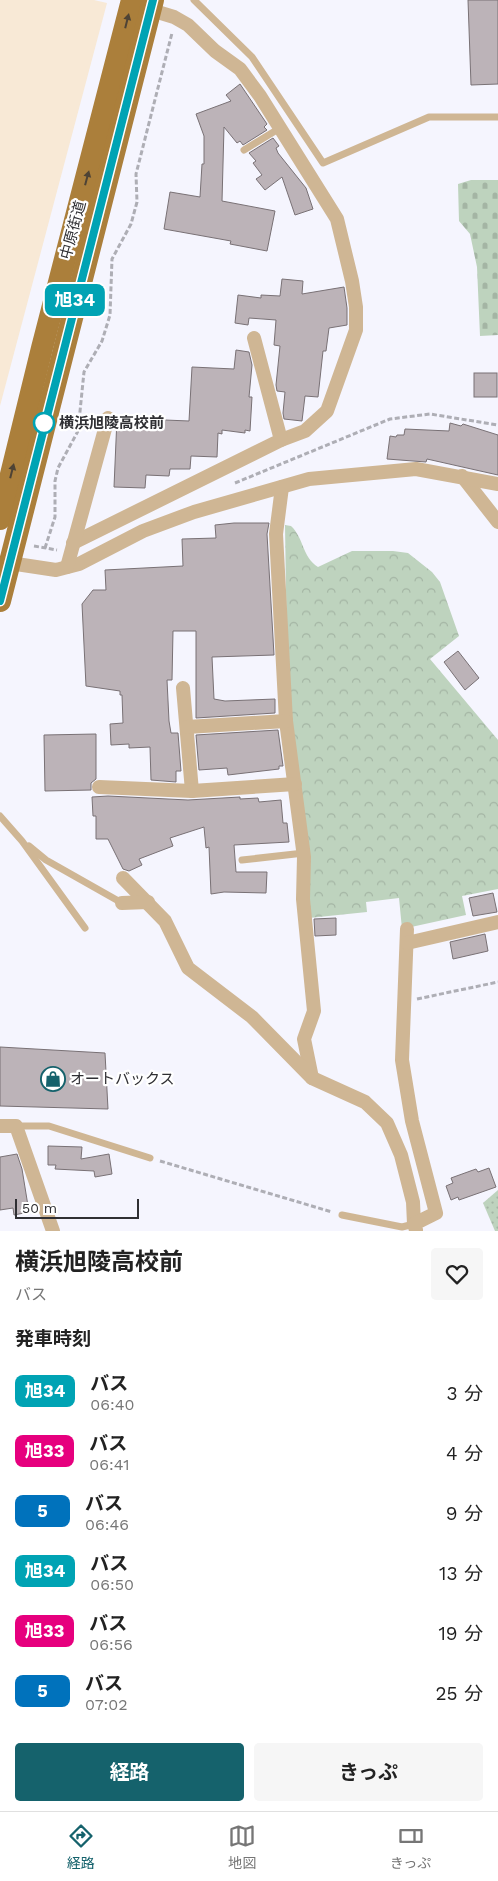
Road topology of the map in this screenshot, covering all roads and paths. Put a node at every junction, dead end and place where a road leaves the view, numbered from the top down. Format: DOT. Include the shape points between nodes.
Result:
graph roads {
  1 [pos="194,0"];
  2 [pos="145,3"];
  3 [pos="176,18"];
  4 [pos="498,117"];
  5 [pos="280,128"];
  6 [pos="244,150"];
  7 [pos="254,338"];
  8 [pos="108,418"];
  9 [pos="281,440"];
  10 [pos="462,476"];
  11 [pos="498,484"];
  12 [pos="282,487"];
  13 [pos="0,519"];
  14 [pos="498,522"];
  15 [pos="44,548"];
  16 [pos="70,554"];
  17 [pos="8,560"];
  18 [pos="0,602"];
  19 [pos="184,688"];
  20 [pos="286,720"];
  21 [pos="187,727"];
  22 [pos="295,784"];
  23 [pos="99,787"];
  24 [pos="192,791"];
  25 [pos="0,816"];
  26 [pos="22,841"];
  27 [pos="304,853"];
  28 [pos="242,860"];
  29 [pos="123,878"];
  30 [pos="148,902"];
  31 [pos="122,904"];
  32 [pos="498,922"];
  33 [pos="86,928"];
  34 [pos="407,929"];
  35 [pos="407,944"];
  36 [pos="498,982"];
  37 [pos="404,1002"];
  38 [pos="312,1078"];
  39 [pos="0,1126"];
  40 [pos="16,1126"];
  41 [pos="150,1158"];
  42 [pos="342,1215"];
  43 [pos="415,1228"];
  44 [pos="53,1231"];
  1 -- 4 [label="lane" via="252,58 323,163 429,117"];
  2 -- 3 [label="street"];
  13 -- 2 [label="main road, 中原街道, one-way" via="42,348"];
  2 -- 17 [label="main road, 中原街道"];
  3 -- 5 [label="street" via="240,69"];
  3 -- 15 [label="path" via="136,174 137,202 131,224 112,259 110,315 102,341 84,372 78,431 58,468 55,517"];
  5 -- 6 [label="lane"];
  5 -- 9 [label="street" via="337,219 356,307 356,330 327,411 305,431"];
  7 -- 9 [label="street"];
  8 -- 16 [label="street"];
  9 -- 16 [label="street"];
  10 -- 11 [label="street"];
  10 -- 12 [label="street" via="416,469 396,470 310,479"];
  10 -- 14 [label="street"];
  12 -- 16 [label="street" via="194,512 143,531 79,564"];
  12 -- 20 [label="street" via="276,534"];
  15 -- 16 [label="path"];
  15 -- 17 [label="path"];
  16 -- 17 [label="street" via="56,570"];
  17 -- 18 [label="main road, 中原街道"];
  19 -- 21 [label="street"];
  20 -- 21 [label="street"];
  20 -- 22 [label="street"];
  21 -- 24 [label="street"];
  22 -- 24 [label="street"];
  22 -- 27 [label="street"];
  23 -- 24 [label="street"];
  25 -- 26 [label="lane"];
  26 -- 31 [label="lane" via="46,860"];
  26 -- 33 [label="lane"];
  27 -- 28 [label="lane"];
  27 -- 38 [label="street" via="303,899 314,1011 304,1039"];
  29 -- 30 [label="street"];
  30 -- 31 [label="street"];
  30 -- 38 [label="street" via="165,921 188,968 252,1017"];
  32 -- 35 [label="street"];
  34 -- 35 [label="street"];
  35 -- 37 [label="street"];
  36 -- 37 [label="path"];
  37 -- 43 [label="street" via="402,1060 412,1121 436,1213"];
  38 -- 43 [label="street" via="366,1102 387,1123 401,1155 413,1202"];
  39 -- 40 [label="street"];
  40 -- 41 [label="lane" via="49,1126"];
  40 -- 44 [label="street"];
  41 -- 42 [label="path"];
  42 -- 43 [label="lane"];
}
